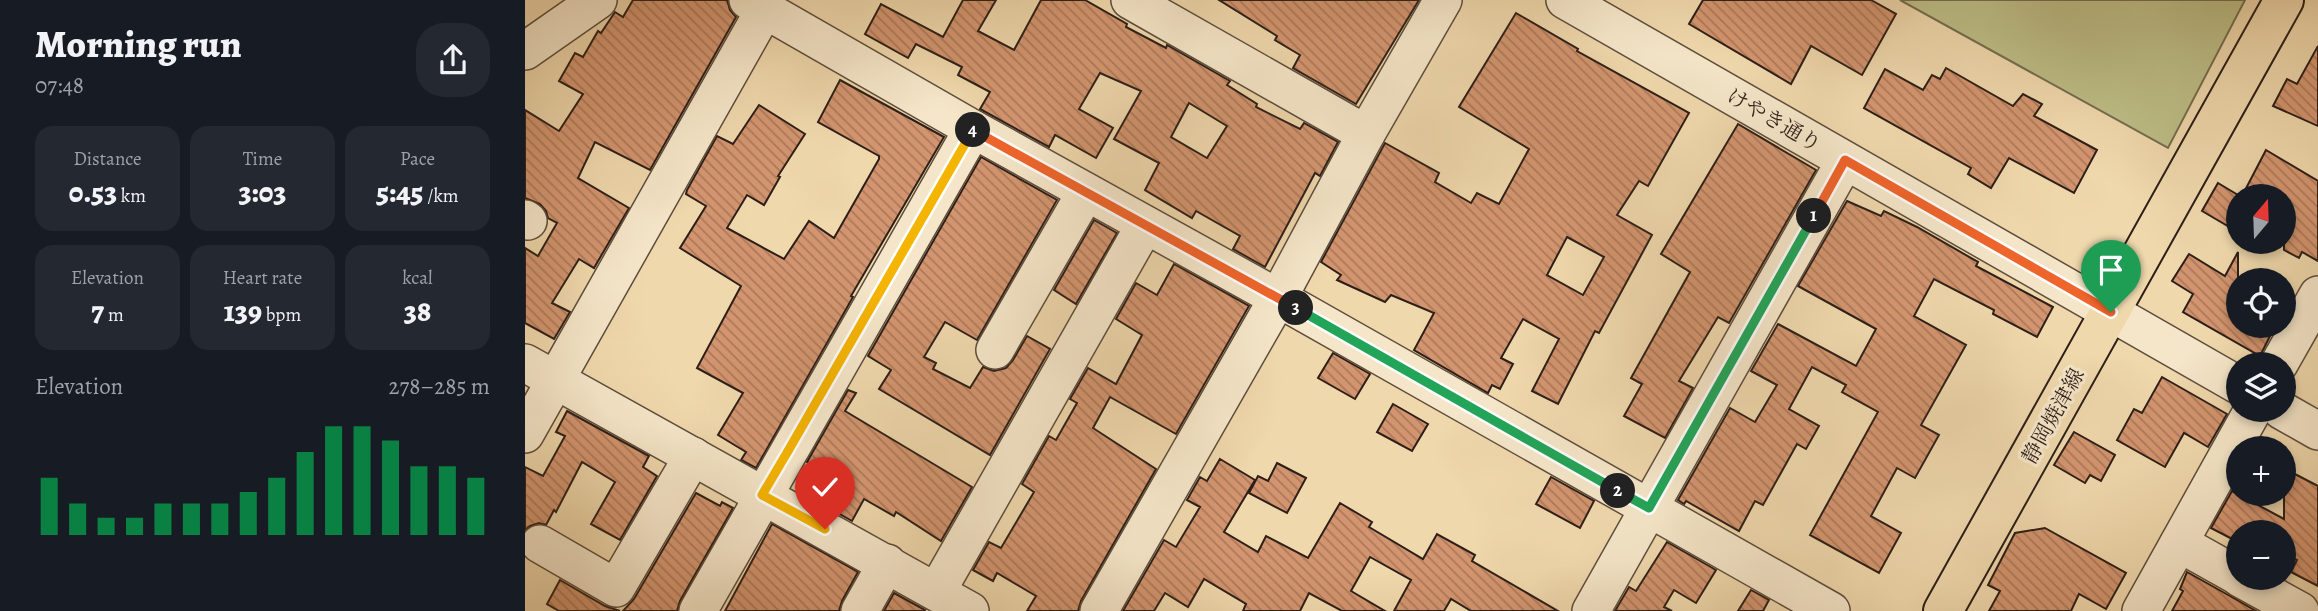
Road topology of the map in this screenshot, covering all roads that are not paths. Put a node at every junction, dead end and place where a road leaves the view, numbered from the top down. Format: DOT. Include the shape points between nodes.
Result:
graph roads {
  1 [pos="598,0"];
  2 [pos="1130,0"];
  3 [pos="1443,0"];
  4 [pos="1565,0"];
  5 [pos="2284,0"];
  6 [pos="757,5"];
  7 [pos="525,51"];
  8 [pos="973,129"];
  9 [pos="1366,134"];
  10 [pos="1845,160"];
  11 [pos="1086,192"];
  12 [pos="1145,225"];
  13 [pos="2318,295"];
  14 [pos="1278,298"];
  15 [pos="2111,312"];
  16 [pos="995,350"];
  17 [pos="2286,352"];
  18 [pos="540,371"];
  19 [pos="2226,378"];
  20 [pos="2296,419"];
  21 [pos="2246,422"];
  22 [pos="2318,431"];
  23 [pos="525,434"];
  24 [pos="693,456"];
  25 [pos="762,495"];
  26 [pos="1649,508"];
  27 [pos="2179,543"];
  28 [pos="540,544"];
  29 [pos="887,563"];
  30 [pos="2226,570"];
  31 [pos="2262,590"];
  32 [pos="937,591"];
  33 [pos="698,611"];
  34 [pos="860,611"];
  35 [pos="970,611"];
  36 [pos="1099,611"];
  37 [pos="1591,611"];
  38 [pos="1831,611"];
  39 [pos="1943,611"];
  40 [pos="2141,611"];
  41 [pos="2299,611"];
  1 -- 7 [label="street"];
  2 -- 9 [label="street"];
  3 -- 9 [label="street"];
  4 -- 10 [label="street, けやき通り"];
  5 -- 15 [label="main road, 静岡焼津線"];
  6 -- 8 [label="street"];
  6 -- 18 [label="street"];
  8 -- 11 [label="street"];
  8 -- 25 [label="street"];
  9 -- 14 [label="street"];
  10 -- 15 [label="street, けやき通り"];
  10 -- 26 [label="street"];
  11 -- 12 [label="street"];
  11 -- 16 [label="street"];
  12 -- 14 [label="street"];
  12 -- 32 [label="street"];
  13 -- 17 [label="street"];
  14 -- 26 [label="street"];
  14 -- 36 [label="street"];
  15 -- 19 [label="street, けやき通り"];
  15 -- 39 [label="main road, 静岡焼津線"];
  18 -- 23 [label="street"];
  18 -- 24 [label="street"];
  20 -- 22 [label="street"];
  21 -- 27 [label="street"];
  24 -- 25 [label="street"];
  24 -- 28 [label="street" via="617,588"];
  25 -- 29 [label="street"];
  25 -- 33 [label="street"];
  26 -- 37 [label="street"];
  26 -- 38 [label="street"];
  27 -- 30 [label="street"];
  27 -- 40 [label="street"];
  29 -- 32 [label="street"];
  29 -- 34 [label="street"];
  31 -- 41 [label="street"];
  32 -- 35 [label="street"];
}
